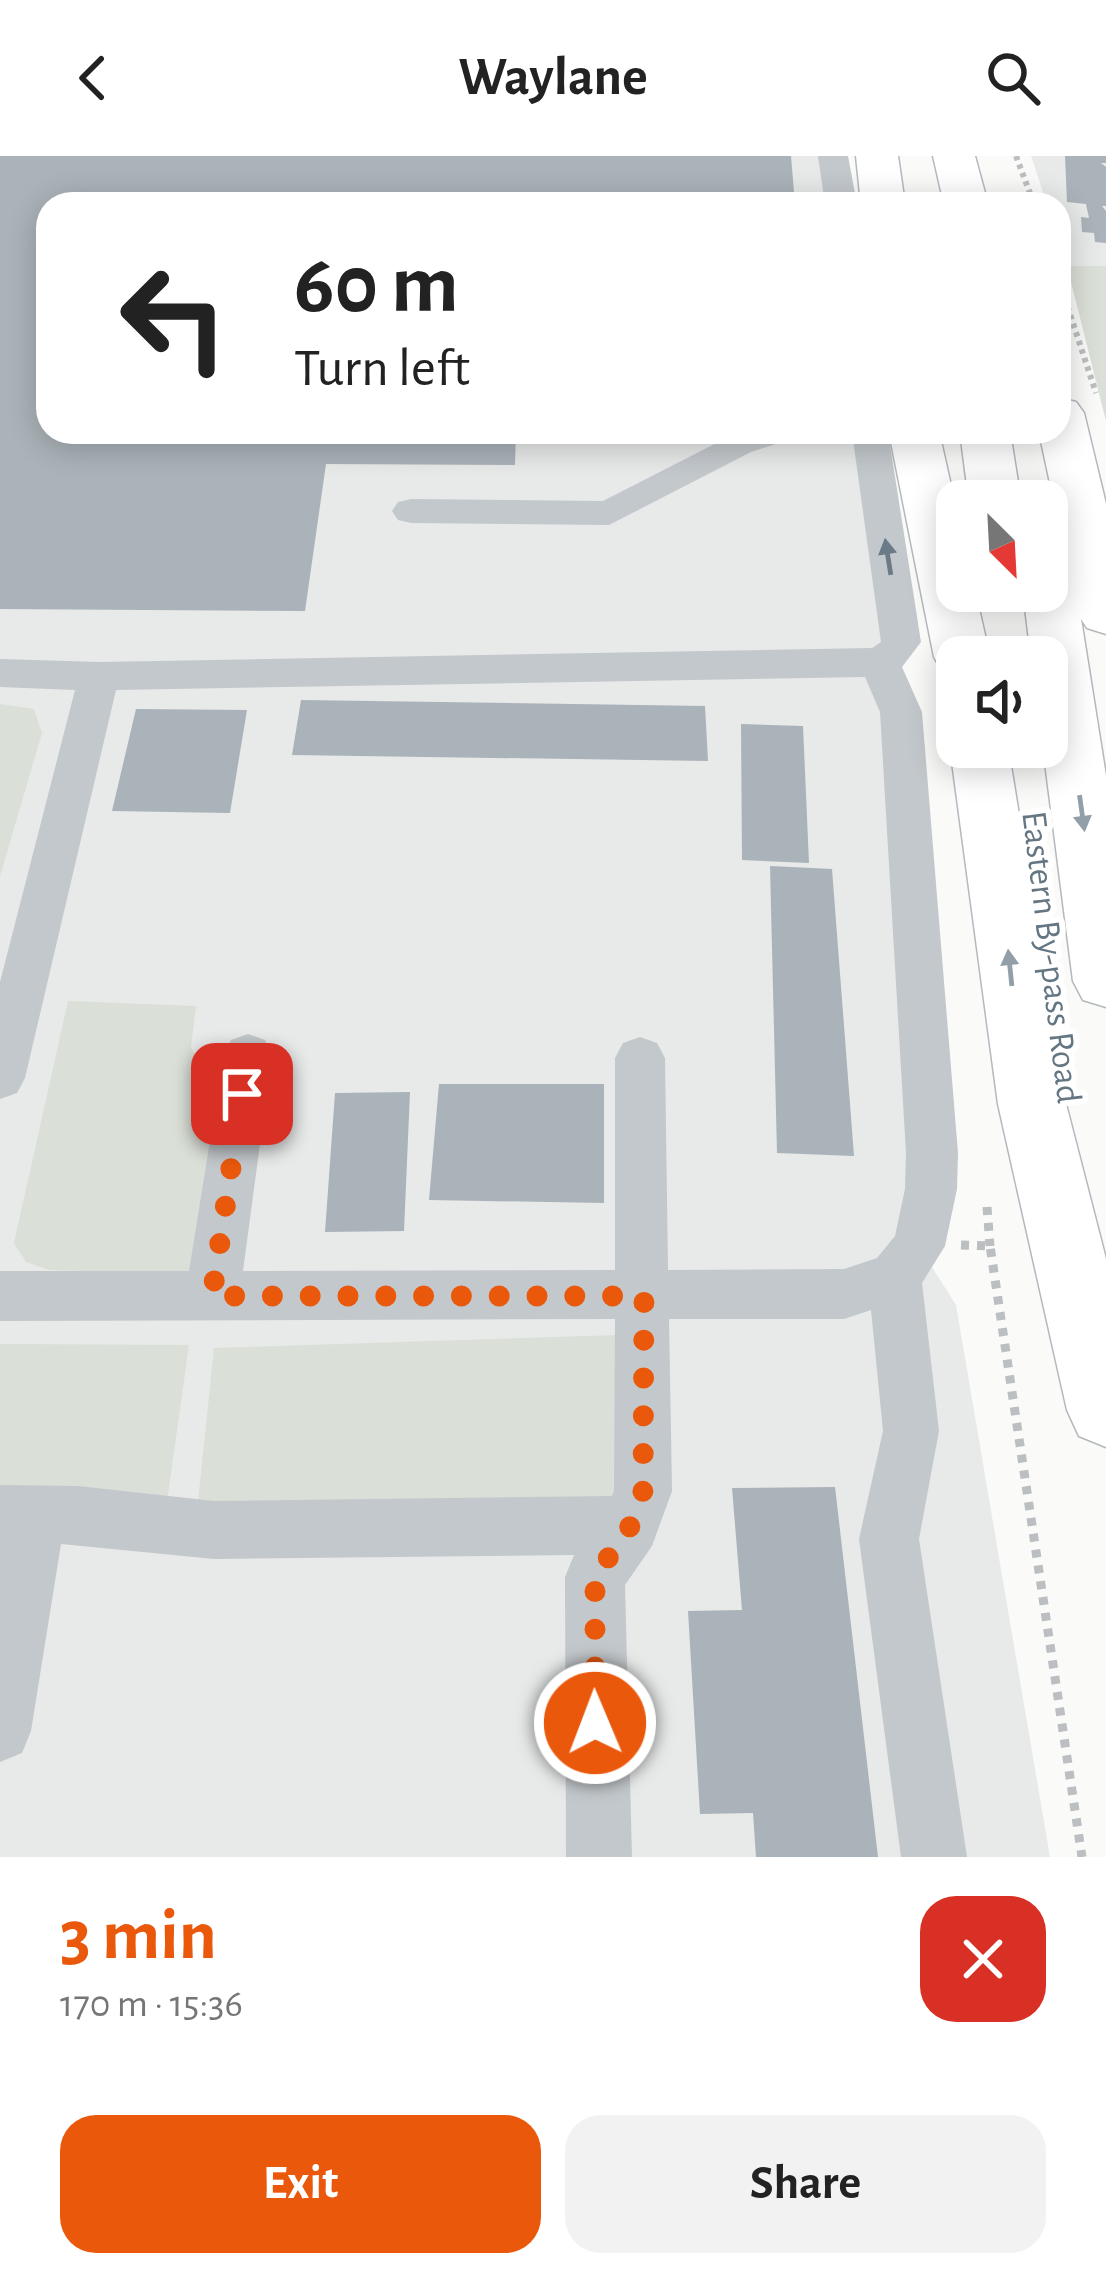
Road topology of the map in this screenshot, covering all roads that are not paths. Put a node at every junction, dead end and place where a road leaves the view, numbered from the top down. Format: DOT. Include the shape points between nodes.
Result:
graph roads {
  1 [pos="833,156"];
  2 [pos="877,156"];
  3 [pos="919,156"];
  4 [pos="954,156"];
  5 [pos="839,192"];
  6 [pos="882,192"];
  7 [pos="928,192"];
  8 [pos="963,192"];
  9 [pos="1079,408"];
  10 [pos="738,444"];
  11 [pos="872,444"];
  12 [pos="917,444"];
  13 [pos="987,444"];
  14 [pos="1027,444"];
  15 [pos="992,480"];
  16 [pos="1033,480"];
  17 [pos="411,511"];
  18 [pos="1053,612"];
  19 [pos="1106,615"];
  20 [pos="958,636"];
  21 [pos="879,662"];
  22 [pos="0,673"];
  23 [pos="100,676"];
  24 [pos="982,768"];
  25 [pos="1029,768"];
  26 [pos="1106,981"];
  27 [pos="248,1054"];
  28 [pos="640,1058"];
  29 [pos="0,1078"];
  30 [pos="895,1277"];
  31 [pos="0,1296"];
  32 [pos="212,1296"];
  33 [pos="644,1296"];
  34 [pos="1106,1382"];
  35 [pos="1106,1410"];
  36 [pos="18,1514"];
  37 [pos="631,1525"];
  38 [pos="0,1731"];
  39 [pos="599,1857"];
  40 [pos="934,1857"];
  1 -- 5 [label="lane"];
  2 -- 6 [label="highway"];
  3 -- 7 [label="highway"];
  4 -- 8 [label="highway"];
  9 -- 19 [label="highway"];
  10 -- 17 [label="lane" via="610,513"];
  21 -- 11 [label="lane, one-way" via="901,642"];
  12 -- 20 [label="highway"];
  13 -- 15 [label="highway"];
  14 -- 16 [label="highway"];
  18 -- 26 [label="highway, Eastern By-pass Road, one-way"];
  21 -- 23 [label="lane"];
  21 -- 30 [label="lane" via="901,712 932,1153 919,1246"];
  22 -- 23 [label="lane"];
  23 -- 29 [label="lane"];
  35 -- 24 [label="highway, one-way" via="1032,1104"];
  25 -- 34 [label="highway, Eastern By-pass Road"];
  27 -- 32 [label="lane"];
  28 -- 33 [label="lane"];
  30 -- 33 [label="lane" via="844,1294"];
  30 -- 40 [label="lane" via="910,1432 889,1540"];
  31 -- 32 [label="lane"];
  32 -- 33 [label="lane"];
  33 -- 37 [label="lane" via="643,1491"];
  36 -- 37 [label="lane" via="214,1530"];
  36 -- 38 [label="lane"];
  37 -- 39 [label="lane" via="595,1577"];
}
